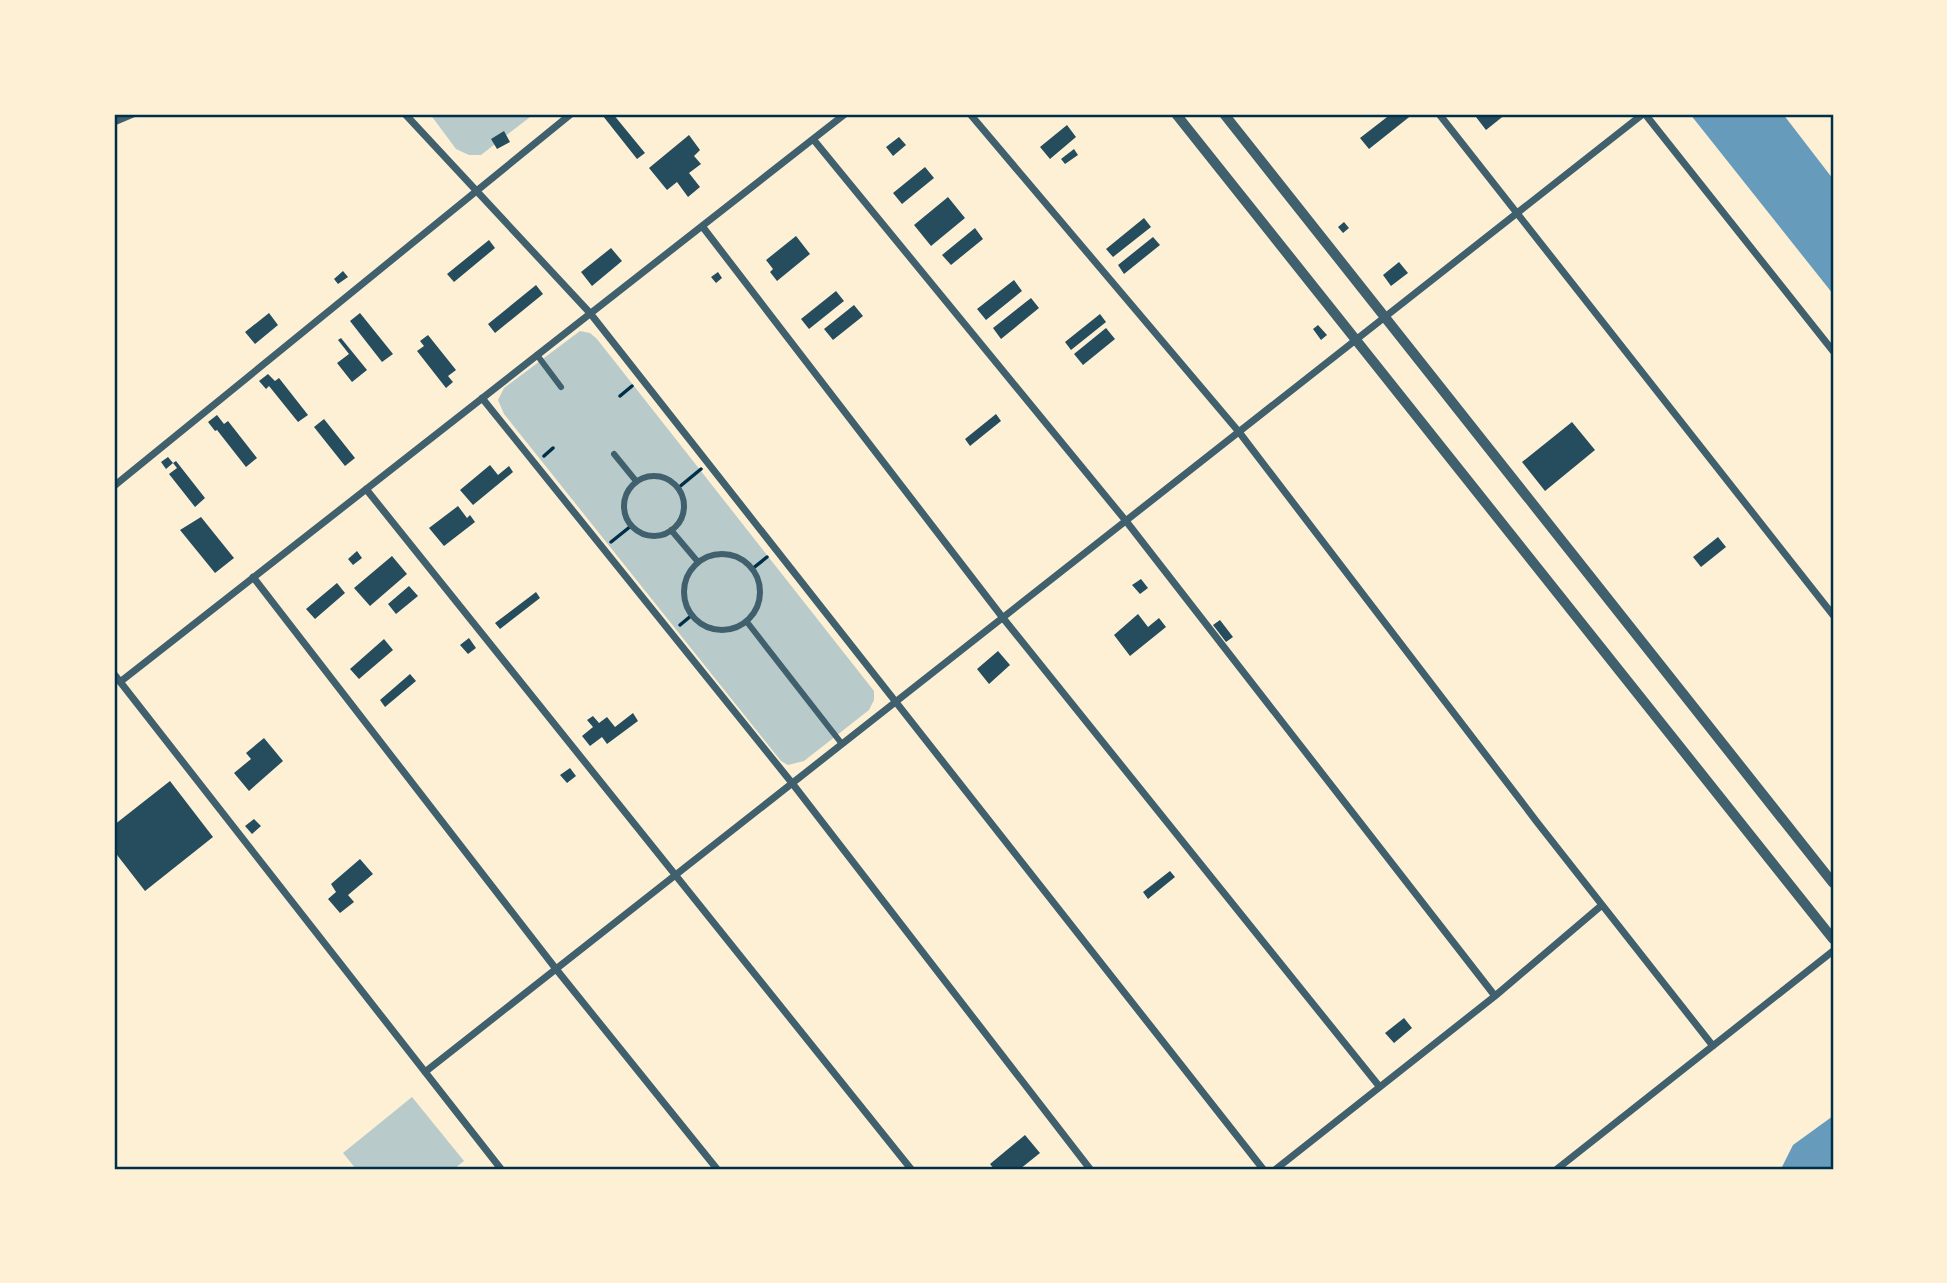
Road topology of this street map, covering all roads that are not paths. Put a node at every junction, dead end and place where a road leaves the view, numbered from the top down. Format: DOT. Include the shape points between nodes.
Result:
graph roads {
  1 [pos="133,114"];
  2 [pos="405,114"];
  3 [pos="571,114"];
  4 [pos="845,114"];
  5 [pos="970,114"];
  6 [pos="1176,114"];
  7 [pos="1224,114"];
  8 [pos="1439,114"];
  9 [pos="1644,114"];
  10 [pos="114,122"];
  11 [pos="813,139"];
  12 [pos="477,190"];
  13 [pos="1518,212"];
  14 [pos="702,226"];
  15 [pos="590,313"];
  16 [pos="1385,317"];
  17 [pos="1356,340"];
  18 [pos="1833,351"];
  19 [pos="537,355"];
  20 [pos="561,387"];
  21 [pos="482,398"];
  22 [pos="1238,432"];
  23 [pos="614,454"];
  24 [pos="636,481"];
  25 [pos="114,486"];
  26 [pos="366,489"];
  27 [pos="1126,521"];
  28 [pos="671,530"];
  29 [pos="698,562"];
  30 [pos="253,577"];
  31 [pos="1833,615"];
  32 [pos="1003,618"];
  33 [pos="747,622"];
  34 [pos="114,674"];
  35 [pos="120,682"];
  36 [pos="896,701"];
  37 [pos="842,744"];
  38 [pos="792,783"];
  39 [pos="676,875"];
  40 [pos="1833,883"];
  41 [pos="1602,905"];
  42 [pos="1833,939"];
  43 [pos="1833,951"];
  44 [pos="556,970"];
  45 [pos="1494,996"];
  46 [pos="1713,1046"];
  47 [pos="425,1072"];
  48 [pos="1380,1086"];
  49 [pos="501,1169"];
  50 [pos="717,1169"];
  51 [pos="911,1169"];
  52 [pos="1090,1169"];
  53 [pos="1263,1169"];
  54 [pos="1276,1169"];
  55 [pos="1556,1169"];
  1 -- 10 [label="street"];
  2 -- 12 [label="street"];
  3 -- 12 [label="street"];
  4 -- 11 [label="street"];
  5 -- 22 [label="street"];
  6 -- 17 [label="street"];
  7 -- 16 [label="street"];
  8 -- 13 [label="street"];
  9 -- 13 [label="street"];
  9 -- 18 [label="street"];
  11 -- 14 [label="street"];
  11 -- 27 [label="street"];
  12 -- 15 [label="street"];
  12 -- 25 [label="street"];
  13 -- 16 [label="street"];
  13 -- 31 [label="street"];
  14 -- 15 [label="street"];
  14 -- 32 [label="street"];
  15 -- 19 [label="street"];
  15 -- 36 [label="street"];
  16 -- 17 [label="street"];
  16 -- 40 [label="street"];
  17 -- 22 [label="street"];
  17 -- 42 [label="street"];
  19 -- 20 [label="street"];
  19 -- 21 [label="street"];
  21 -- 26 [label="street"];
  21 -- 38 [label="street"];
  22 -- 27 [label="street"];
  22 -- 41 [label="street"];
  23 -- 24 [label="street"];
  24 -- 28 [label="street" via="624,503 631,526 654,536"];
  24 -- 28 [label="street" via="660,476 678,488 684,509"];
  26 -- 30 [label="street"];
  26 -- 39 [label="street"];
  27 -- 32 [label="street"];
  27 -- 45 [label="street"];
  28 -- 29 [label="street"];
  29 -- 33 [label="street" via="730,554 752,569 760,594"];
  29 -- 33 [label="street" via="684,590 695,620 725,631"];
  30 -- 35 [label="street"];
  30 -- 44 [label="street"];
  32 -- 36 [label="street"];
  32 -- 48 [label="street"];
  33 -- 37 [label="street"];
  34 -- 35 [label="street"];
  35 -- 47 [label="street"];
  36 -- 37 [label="street"];
  36 -- 53 [label="street"];
  37 -- 38 [label="street"];
  38 -- 39 [label="street"];
  38 -- 52 [label="street"];
  39 -- 44 [label="street"];
  39 -- 51 [label="street"];
  41 -- 45 [label="street"];
  41 -- 46 [label="street"];
  43 -- 46 [label="street"];
  44 -- 47 [label="street"];
  44 -- 50 [label="street"];
  45 -- 48 [label="street"];
  46 -- 55 [label="street"];
  47 -- 49 [label="street"];
  48 -- 54 [label="street"];
}
